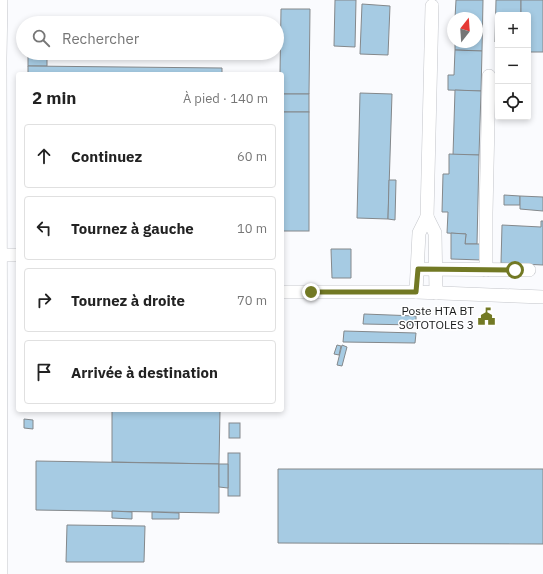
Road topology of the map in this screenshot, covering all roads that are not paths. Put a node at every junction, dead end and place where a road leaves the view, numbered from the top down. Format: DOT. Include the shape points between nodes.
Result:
graph roads {
  1 [pos="1,0"];
  2 [pos="432,6"];
  3 [pos="489,76"];
  4 [pos="427,217"];
  5 [pos="0,255"];
  6 [pos="16,255"];
  7 [pos="418,269"];
  8 [pos="436,270"];
  9 [pos="486,270"];
  10 [pos="529,270"];
  11 [pos="284,292"];
  12 [pos="416,292"];
  13 [pos="436,293"];
  14 [pos="543,297"];
  15 [pos="1,574"];
  1 -- 5 [label="street"];
  2 -- 4 [label="street"];
  3 -- 9 [label="street"];
  4 -- 7 [label="street" via="419,233"];
  4 -- 8 [label="street" via="435,233"];
  5 -- 6 [label="street"];
  5 -- 15 [label="street"];
  7 -- 8 [label="street"];
  7 -- 12 [label="street"];
  8 -- 9 [label="street"];
  8 -- 13 [label="street"];
  9 -- 10 [label="street"];
  11 -- 12 [label="street"];
  12 -- 13 [label="street"];
  13 -- 14 [label="street"];
}
